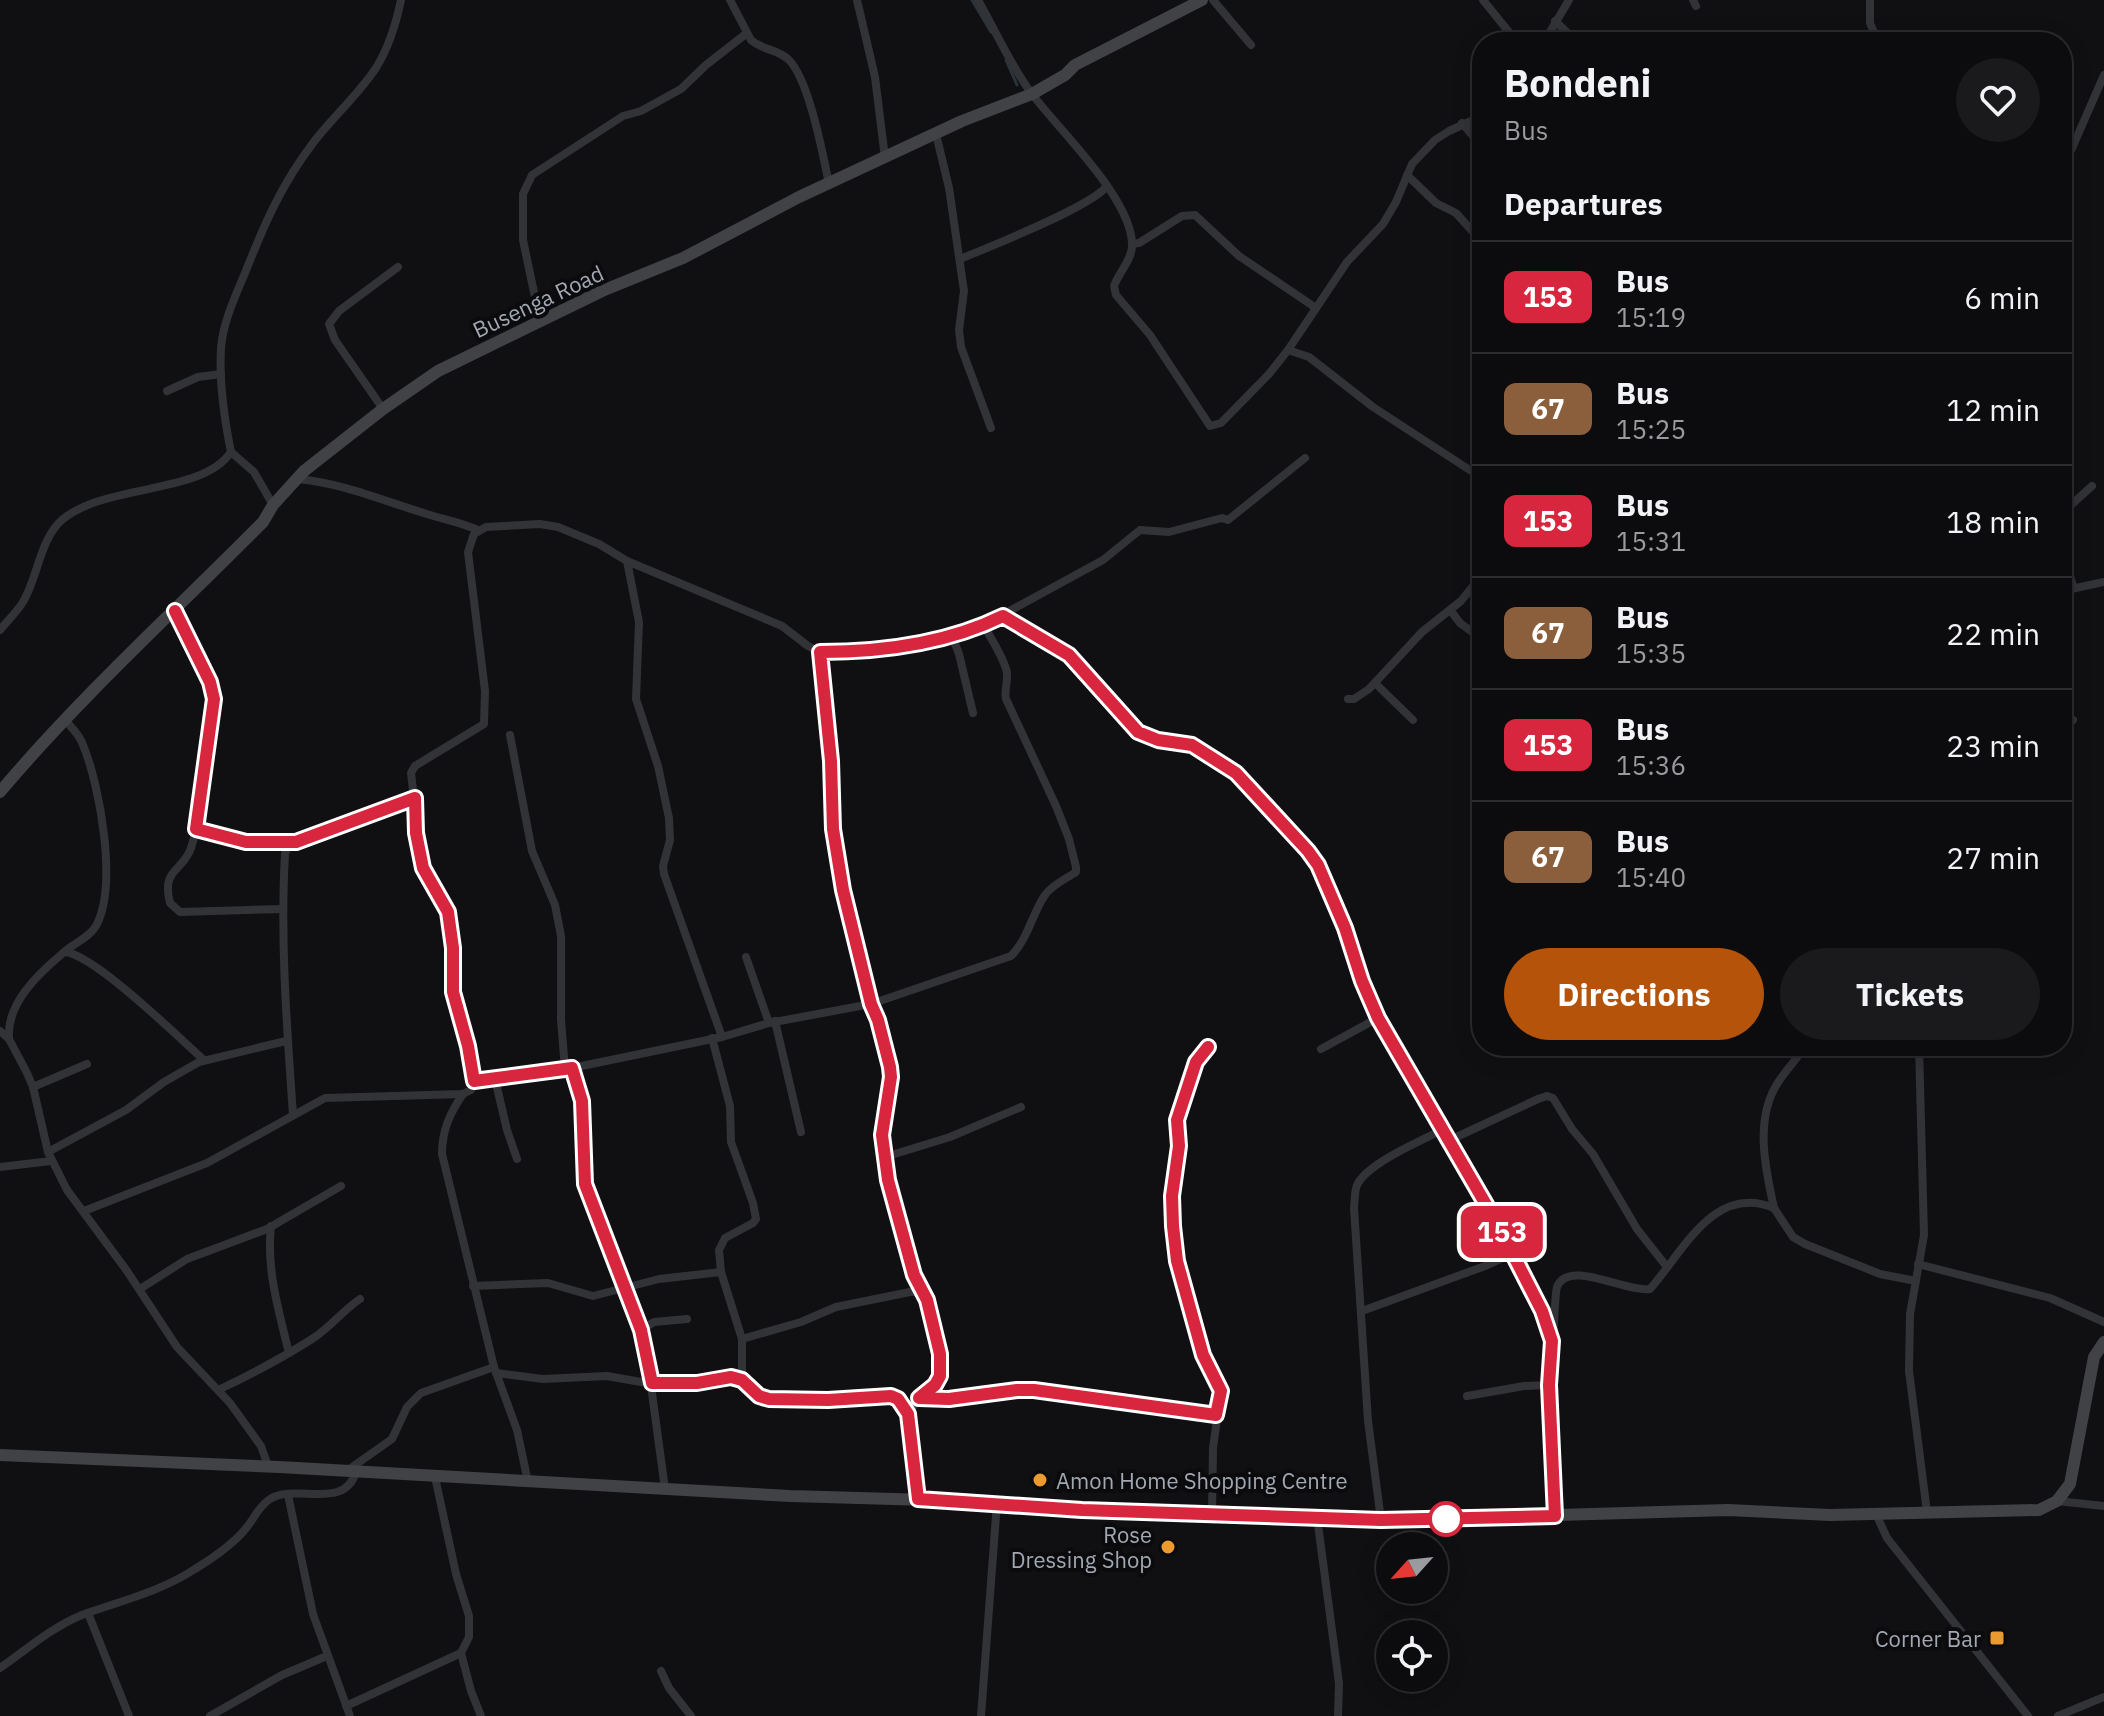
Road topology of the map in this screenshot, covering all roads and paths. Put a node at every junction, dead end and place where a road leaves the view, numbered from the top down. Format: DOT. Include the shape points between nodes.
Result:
graph roads {
  1 [pos="401,0"];
  2 [pos="730,0"];
  3 [pos="857,0"];
  4 [pos="978,0"];
  5 [pos="1202,0"];
  6 [pos="1213,0"];
  7 [pos="1483,0"];
  8 [pos="1569,0"];
  9 [pos="1870,0"];
  10 [pos="1555,21"];
  11 [pos="1509,32"];
  12 [pos="1549,32"];
  13 [pos="1567,32"];
  14 [pos="1874,32"];
  15 [pos="747,33"];
  16 [pos="1251,45"];
  17 [pos="2104,75"];
  18 [pos="1032,94"];
  19 [pos="1472,120"];
  20 [pos="1462,123"];
  21 [pos="936,134"];
  22 [pos="1472,135"];
  23 [pos="2072,148"];
  24 [pos="885,159"];
  25 [pos="1407,175"];
  26 [pos="829,184"];
  27 [pos="1107,186"];
  28 [pos="1472,231"];
  29 [pos="1132,244"];
  30 [pos="960,259"];
  31 [pos="398,267"];
  32 [pos="1316,308"];
  33 [pos="540,321"];
  34 [pos="1288,350"];
  35 [pos="221,374"];
  36 [pos="167,391"];
  37 [pos="383,409"];
  38 [pos="991,428"];
  39 [pos="231,452"];
  40 [pos="1305,458"];
  41 [pos="1472,471"];
  42 [pos="297,479"];
  43 [pos="2092,486"];
  44 [pos="2072,504"];
  45 [pos="273,505"];
  46 [pos="478,530"];
  47 [pos="627,561"];
  48 [pos="2104,582"];
  49 [pos="2072,583"];
  50 [pos="1472,587"];
  51 [pos="2073,587"];
  52 [pos="175,611"];
  53 [pos="1451,611"];
  54 [pos="1003,616"];
  55 [pos="984,625"];
  56 [pos="0,630"];
  57 [pos="1472,632"];
  58 [pos="952,636"];
  59 [pos="820,652"];
  60 [pos="1375,683"];
  61 [pos="1348,699"];
  62 [pos="973,713"];
  63 [pos="65,720"];
  64 [pos="1413,720"];
  65 [pos="510,735"];
  66 [pos="0,792"];
  67 [pos="415,798"];
  68 [pos="196,829"];
  69 [pos="296,842"];
  70 [pos="282,909"];
  71 [pos="64,952"];
  72 [pos="746,957"];
  73 [pos="871,1004"];
  74 [pos="1378,1018"];
  75 [pos="772,1022"];
  76 [pos="0,1031"];
  77 [pos="717,1037"];
  78 [pos="9,1039"];
  79 [pos="286,1041"];
  80 [pos="1208,1047"];
  81 [pos="1321,1049"];
  82 [pos="1798,1056"];
  83 [pos="1919,1056"];
  84 [pos="204,1060"];
  85 [pos="87,1064"];
  86 [pos="569,1068"];
  87 [pos="495,1079"];
  88 [pos="474,1081"];
  89 [pos="33,1087"];
  90 [pos="463,1094"];
  91 [pos="1021,1107"];
  92 [pos="293,1115"];
  93 [pos="1444,1129"];
  94 [pos="801,1132"];
  95 [pos="1450,1140"];
  96 [pos="48,1152"];
  97 [pos="885,1157"];
  98 [pos="517,1159"];
  99 [pos="51,1161"];
  100 [pos="0,1167"];
  101 [pos="341,1186"];
  102 [pos="1774,1208"];
  103 [pos="84,1211"];
  104 [pos="271,1226"];
  105 [pos="1513,1253"];
  106 [pos="1918,1264"];
  107 [pos="1667,1267"];
  108 [pos="721,1272"];
  109 [pos="1916,1281"];
  110 [pos="473,1286"];
  111 [pos="625,1287"];
  112 [pos="140,1289"];
  113 [pos="923,1292"];
  114 [pos="360,1299"];
  115 [pos="1362,1311"];
  116 [pos="687,1319"];
  117 [pos="2104,1322"];
  118 [pos="641,1330"];
  119 [pos="742,1339"];
  120 [pos="1552,1341"];
  121 [pos="2104,1342"];
  122 [pos="289,1353"];
  123 [pos="495,1370"];
  124 [pos="742,1380"];
  125 [pos="652,1383"];
  126 [pos="1549,1385"];
  127 [pos="218,1390"];
  128 [pos="1467,1396"];
  129 [pos="919,1398"];
  130 [pos="908,1414"];
  131 [pos="1216,1415"];
  132 [pos="0,1455"];
  133 [pos="268,1466"];
  134 [pos="351,1472"];
  135 [pos="435,1477"];
  136 [pos="528,1482"];
  137 [pos="665,1489"];
  138 [pos="288,1495"];
  139 [pos="918,1499"];
  140 [pos="2057,1501"];
  141 [pos="997,1502"];
  142 [pos="2104,1506"];
  143 [pos="1927,1512"];
  144 [pos="1212,1514"];
  145 [pos="1876,1514"];
  146 [pos="1555,1516"];
  147 [pos="1317,1517"];
  148 [pos="1381,1520"];
  149 [pos="88,1613"];
  150 [pos="461,1653"];
  151 [pos="327,1656"];
  152 [pos="0,1668"];
  153 [pos="661,1671"];
  154 [pos="2104,1697"];
  155 [pos="346,1706"];
  156 [pos="129,1716"];
  157 [pos="210,1716"];
  158 [pos="350,1716"];
  159 [pos="481,1716"];
  160 [pos="691,1716"];
  161 [pos="981,1716"];
  162 [pos="1338,1716"];
  163 [pos="2028,1716"];
  164 [pos="2058,1716"];
  1 -- 35 [label="street" via="394,33 375,69 312,144 266,217 227,320"];
  2 -- 15 [label="street"];
  3 -- 24 [label="street" via="875,77"];
  4 -- 18 [label="street"];
  5 -- 18 [label="main road, Busenga Road" via="1075,65"];
  6 -- 16 [label="street"];
  7 -- 11 [label="street"];
  8 -- 10 [label="street"];
  9 -- 14 [label="street"];
  10 -- 12 [label="street"];
  10 -- 13 [label="street"];
  15 -- 26 [label="street" via="756,44 792,62 817,129"];
  15 -- 33 [label="street" via="681,89 623,116 532,175 523,194 523,240"];
  17 -- 23 [label="street"];
  18 -- 21 [label="main road, Busenga Road"];
  18 -- 27 [label="street"];
  19 -- 20 [label="street"];
  20 -- 22 [label="street"];
  20 -- 25 [label="street" via="1424,151"];
  21 -- 24 [label="main road, Busenga Road"];
  21 -- 30 [label="street"];
  24 -- 26 [label="main road, Busenga Road"];
  25 -- 28 [label="street"];
  25 -- 32 [label="street" via="1383,224 1347,262"];
  26 -- 33 [label="main road, Busenga Road" via="683,258"];
  27 -- 29 [label="street"];
  27 -- 30 [label="street" via="1058,215"];
  29 -- 32 [label="street" via="1182,216 1195,215 1239,256"];
  29 -- 34 [label="street" via="1114,286 1116,295 1150,335 1210,426 1242,404"];
  30 -- 38 [label="street" via="961,347"];
  31 -- 37 [label="street" via="329,324"];
  32 -- 34 [label="street"];
  33 -- 37 [label="main road, Busenga Road" via="438,371"];
  34 -- 41 [label="street" via="1309,357 1373,407"];
  35 -- 36 [label="street" via="198,377"];
  35 -- 39 [label="street"];
  37 -- 42 [label="main road, Busenga Road"];
  39 -- 45 [label="street" via="254,472"];
  39 -- 56 [label="street" via="189,480 91,504 65,518 53,532 22,603"];
  40 -- 54 [label="street" via="1228,520 1159,533 1140,530 1103,560"];
  42 -- 45 [label="main road, Busenga Road"];
  42 -- 46 [label="street" via="343,487"];
  43 -- 44 [label="street"];
  45 -- 52 [label="main road, Busenga Road" via="263,522"];
  46 -- 47 [label="street" via="502,524 558,527"];
  46 -- 67 [label="street" via="468,552 485,691 484,724 415,766"];
  47 -- 59 [label="street" via="782,626"];
  47 -- 77 [label="street" via="639,622 635,690 669,818 664,874"];
  48 -- 51 [label="street"];
  49 -- 51 [label="street"];
  50 -- 53 [label="street"];
  52 -- 63 [label="main road, Busenga Road"];
  52 -- 68 [label="street" via="214,699"];
  53 -- 57 [label="street"];
  53 -- 60 [label="street" via="1422,632"];
  54 -- 55 [label="street"];
  54 -- 74 [label="street" via="1069,655 1138,732 1192,745 1236,773 1270,808 1308,851 1328,884"];
  55 -- 58 [label="street"];
  55 -- 73 [label="street" via="1004,664 1006,699 1069,839 1076,872 1044,897 1011,956"];
  58 -- 59 [label="street" via="888,650"];
  58 -- 62 [label="street"];
  59 -- 73 [label="street" via="833,829"];
  60 -- 61 [label="street"];
  60 -- 64 [label="street"];
  63 -- 66 [label="main road, Busenga Road"];
  63 -- 71 [label="street" via="83,744 95,783 104,829 105,880 96,925"];
  65 -- 86 [label="street" via="532,851 558,917 561,1020"];
  67 -- 69 [label="street"];
  67 -- 88 [label="street" via="423,868 448,912 453,992"];
  68 -- 69 [label="street" via="246,842"];
  68 -- 70 [label="street" via="187,858 171,874 168,897 173,907 198,913"];
  69 -- 70 [label="street" via="285,854"];
  70 -- 79 [label="street"];
  71 -- 78 [label="street" via="14,1007"];
  71 -- 84 [label="street" via="100,970"];
  72 -- 75 [label="street"];
  73 -- 75 [label="street"];
  73 -- 97 [label="street" via="891,1077 882,1135"];
  74 -- 81 [label="street"];
  74 -- 93 [label="street"];
  75 -- 77 [label="street"];
  75 -- 94 [label="street"];
  76 -- 78 [label="street"];
  77 -- 86 [label="street"];
  77 -- 108 [label="street" via="731,1142 756,1219 721,1244"];
  78 -- 89 [label="street"];
  79 -- 84 [label="street"];
  79 -- 92 [label="street"];
  80 -- 131 [label="street" via="1196,1062 1177,1120 1172,1196 1177,1261 1203,1355 1221,1391"];
  82 -- 102 [label="street" via="1766,1110 1764,1147"];
  83 -- 106 [label="street" via="1924,1235"];
  84 -- 96 [label="street"];
  85 -- 89 [label="street"];
  86 -- 87 [label="street"];
  86 -- 111 [label="street" via="582,1101 585,1184"];
  87 -- 88 [label="street"];
  87 -- 98 [label="street"];
  88 -- 90 [label="street"];
  89 -- 96 [label="street"];
  90 -- 92 [label="street" via="334,1096"];
  90 -- 110 [label="street" via="446,1124 442,1154"];
  91 -- 97 [label="street"];
  92 -- 103 [label="street" via="207,1163"];
  93 -- 95 [label="street"];
  93 -- 115 [label="street" via="1387,1160 1356,1186"];
  95 -- 105 [label="street"];
  95 -- 107 [label="street" via="1538,1099 1553,1098"];
  96 -- 99 [label="street"];
  97 -- 113 [label="street" via="914,1275"];
  99 -- 100 [label="street"];
  99 -- 103 [label="street"];
  101 -- 104 [label="street"];
  102 -- 107 [label="street" via="1730,1204 1696,1232"];
  102 -- 109 [label="street" via="1793,1237 1805,1244 1880,1274"];
  103 -- 112 [label="street"];
  104 -- 112 [label="street" via="187,1259"];
  104 -- 122 [label="street" via="272,1271"];
  105 -- 115 [label="street"];
  105 -- 120 [label="street"];
  106 -- 109 [label="street"];
  106 -- 117 [label="street" via="2050,1298"];
  107 -- 120 [label="street" via="1650,1289 1643,1290 1582,1275 1561,1280"];
  108 -- 111 [label="street"];
  108 -- 119 [label="street"];
  109 -- 143 [label="street" via="1909,1371"];
  110 -- 111 [label="street" via="548,1283 589,1297"];
  110 -- 123 [label="street"];
  111 -- 118 [label="street"];
  112 -- 127 [label="street" via="177,1347"];
  113 -- 119 [label="street" via="836,1307"];
  113 -- 129 [label="street" via="937,1333 940,1376"];
  114 -- 122 [label="street"];
  115 -- 148 [label="street"];
  116 -- 118 [label="street" via="654,1322"];
  118 -- 125 [label="street"];
  119 -- 124 [label="street"];
  120 -- 126 [label="street"];
  121 -- 140 [label="main road" via="2094,1357 2070,1484"];
  122 -- 127 [label="street"];
  123 -- 125 [label="street" via="543,1379 607,1376"];
  123 -- 134 [label="street" via="421,1393 407,1407 392,1439"];
  123 -- 136 [label="street" via="517,1430"];
  124 -- 125 [label="street"];
  124 -- 130 [label="street" via="769,1399 891,1396"];
  125 -- 137 [label="street"];
  126 -- 128 [label="street"];
  126 -- 146 [label="street"];
  127 -- 133 [label="street" via="261,1446"];
  129 -- 130 [label="street"];
  129 -- 131 [label="street" via="1034,1390"];
  130 -- 139 [label="street"];
  131 -- 144 [label="street"];
  132 -- 133 [label="main road"];
  133 -- 134 [label="main road"];
  134 -- 135 [label="main road"];
  134 -- 138 [label="street" via="349,1487 340,1492"];
  135 -- 136 [label="main road"];
  135 -- 150 [label="street" via="469,1616 469,1637"];
  136 -- 137 [label="main road"];
  137 -- 139 [label="main road"];
  138 -- 149 [label="street" via="268,1500 247,1528 193,1571 137,1598"];
  138 -- 151 [label="street"];
  139 -- 141 [label="main road"];
  140 -- 142 [label="street"];
  140 -- 143 [label="main road" via="2039,1510"];
  141 -- 144 [label="main road"];
  141 -- 161 [label="street"];
  143 -- 145 [label="main road"];
  144 -- 147 [label="main road"];
  145 -- 146 [label="main road" via="1728,1510"];
  145 -- 163 [label="street" via="1887,1538"];
  146 -- 148 [label="main road"];
  147 -- 148 [label="main road"];
  147 -- 162 [label="street" via="1339,1683"];
  149 -- 152 [label="street"];
  149 -- 156 [label="street"];
  150 -- 155 [label="street"];
  150 -- 159 [label="street"];
  151 -- 155 [label="street"];
  151 -- 157 [label="street"];
  153 -- 160 [label="street"];
  154 -- 164 [label="street"];
  155 -- 158 [label="street"];
}
